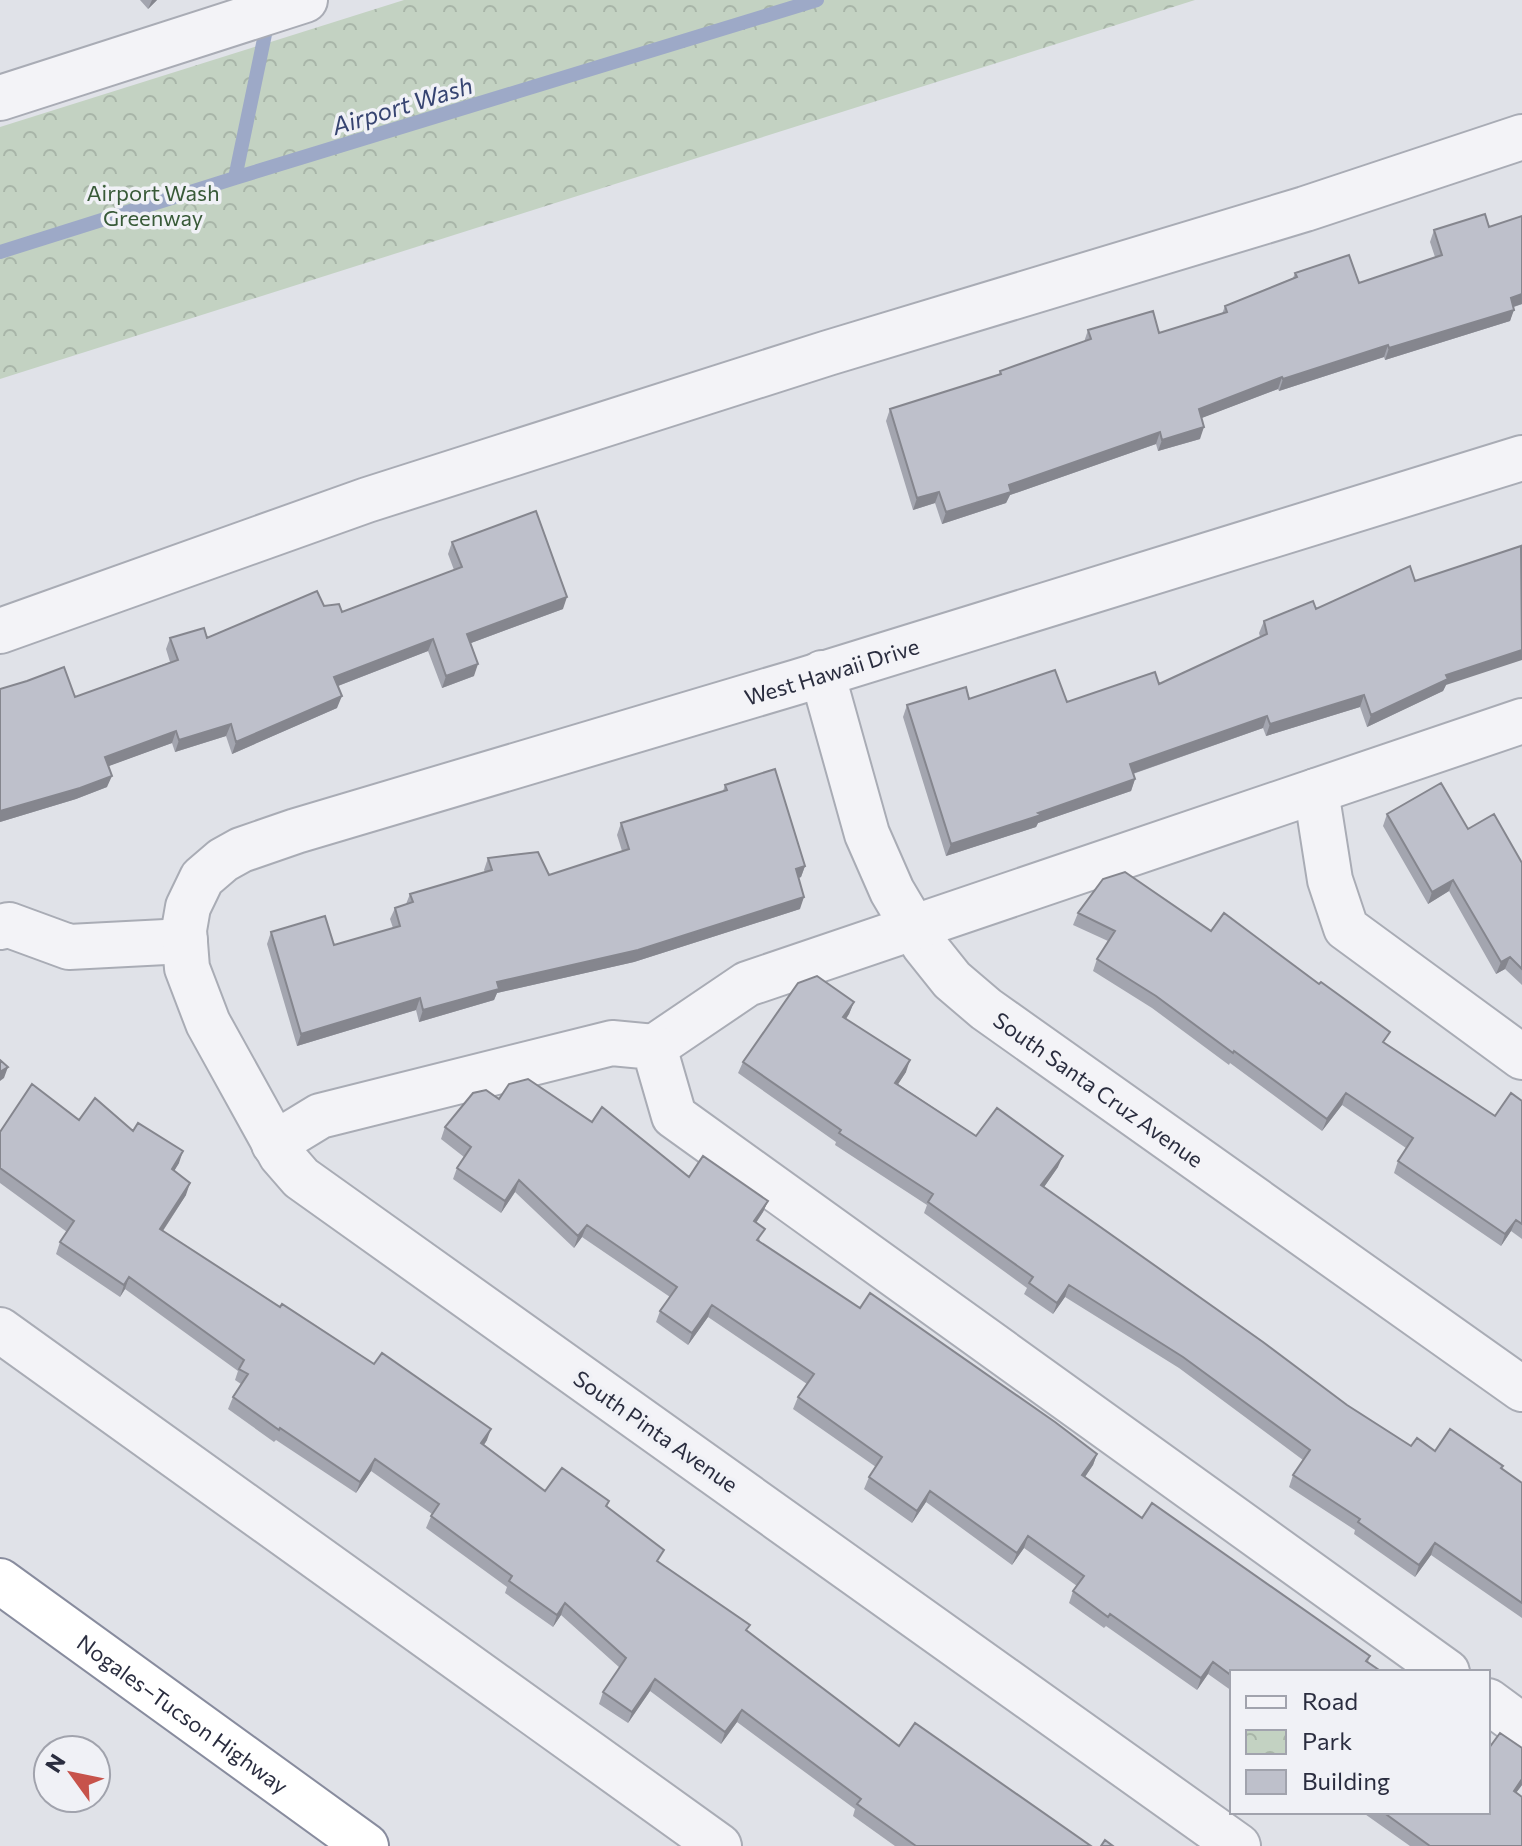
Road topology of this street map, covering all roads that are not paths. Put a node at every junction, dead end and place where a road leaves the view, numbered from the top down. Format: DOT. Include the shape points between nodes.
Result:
graph roads {
  1 [pos="305,0"];
  2 [pos="0,98"];
  3 [pos="1522,137"];
  4 [pos="1522,458"];
  5 [pos="0,631"];
  6 [pos="822,673"];
  7 [pos="1522,721"];
  8 [pos="1316,791"];
  9 [pos="0,927"];
  10 [pos="913,927"];
  11 [pos="184,936"];
  12 [pos="654,1047"];
  13 [pos="1522,1057"];
  14 [pos="274,1144"];
  15 [pos="0,1330"];
  16 [pos="1522,1389"];
  17 [pos="0,1581"];
  18 [pos="1444,1670"];
  19 [pos="1490,1702"];
  20 [pos="1522,1726"];
  21 [pos="366,1846"];
  22 [pos="719,1846"];
  23 [pos="1238,1846"];
  1 -- 2 [label="street"];
  3 -- 5 [label="street" via="381,495"];
  4 -- 6 [label="street, West Hawaii Drive"];
  6 -- 10 [label="street, South Santa Cruz Avenue" via="867,834"];
  6 -- 11 [label="street, West Hawaii Drive" via="241,850 202,878 188,907"];
  7 -- 8 [label="street"];
  8 -- 10 [label="street"];
  8 -- 13 [label="street" via="1330,880 1346,928"];
  9 -- 11 [label="street" via="9,925 69,947"];
  10 -- 12 [label="street" via="747,984"];
  10 -- 16 [label="street, South Santa Cruz Avenue" via="952,980 986,1009"];
  11 -- 14 [label="street, South Pinta Avenue" via="187,968 208,1023"];
  12 -- 14 [label="street" via="612,1043 320,1116"];
  12 -- 18 [label="street" via="674,1116"];
  14 -- 23 [label="street, South Pinta Avenue" via="301,1178"];
  15 -- 22 [label="street"];
  17 -- 21 [label="highway, Nogales–Tucson Highway"];
  19 -- 20 [label="street"];
}
